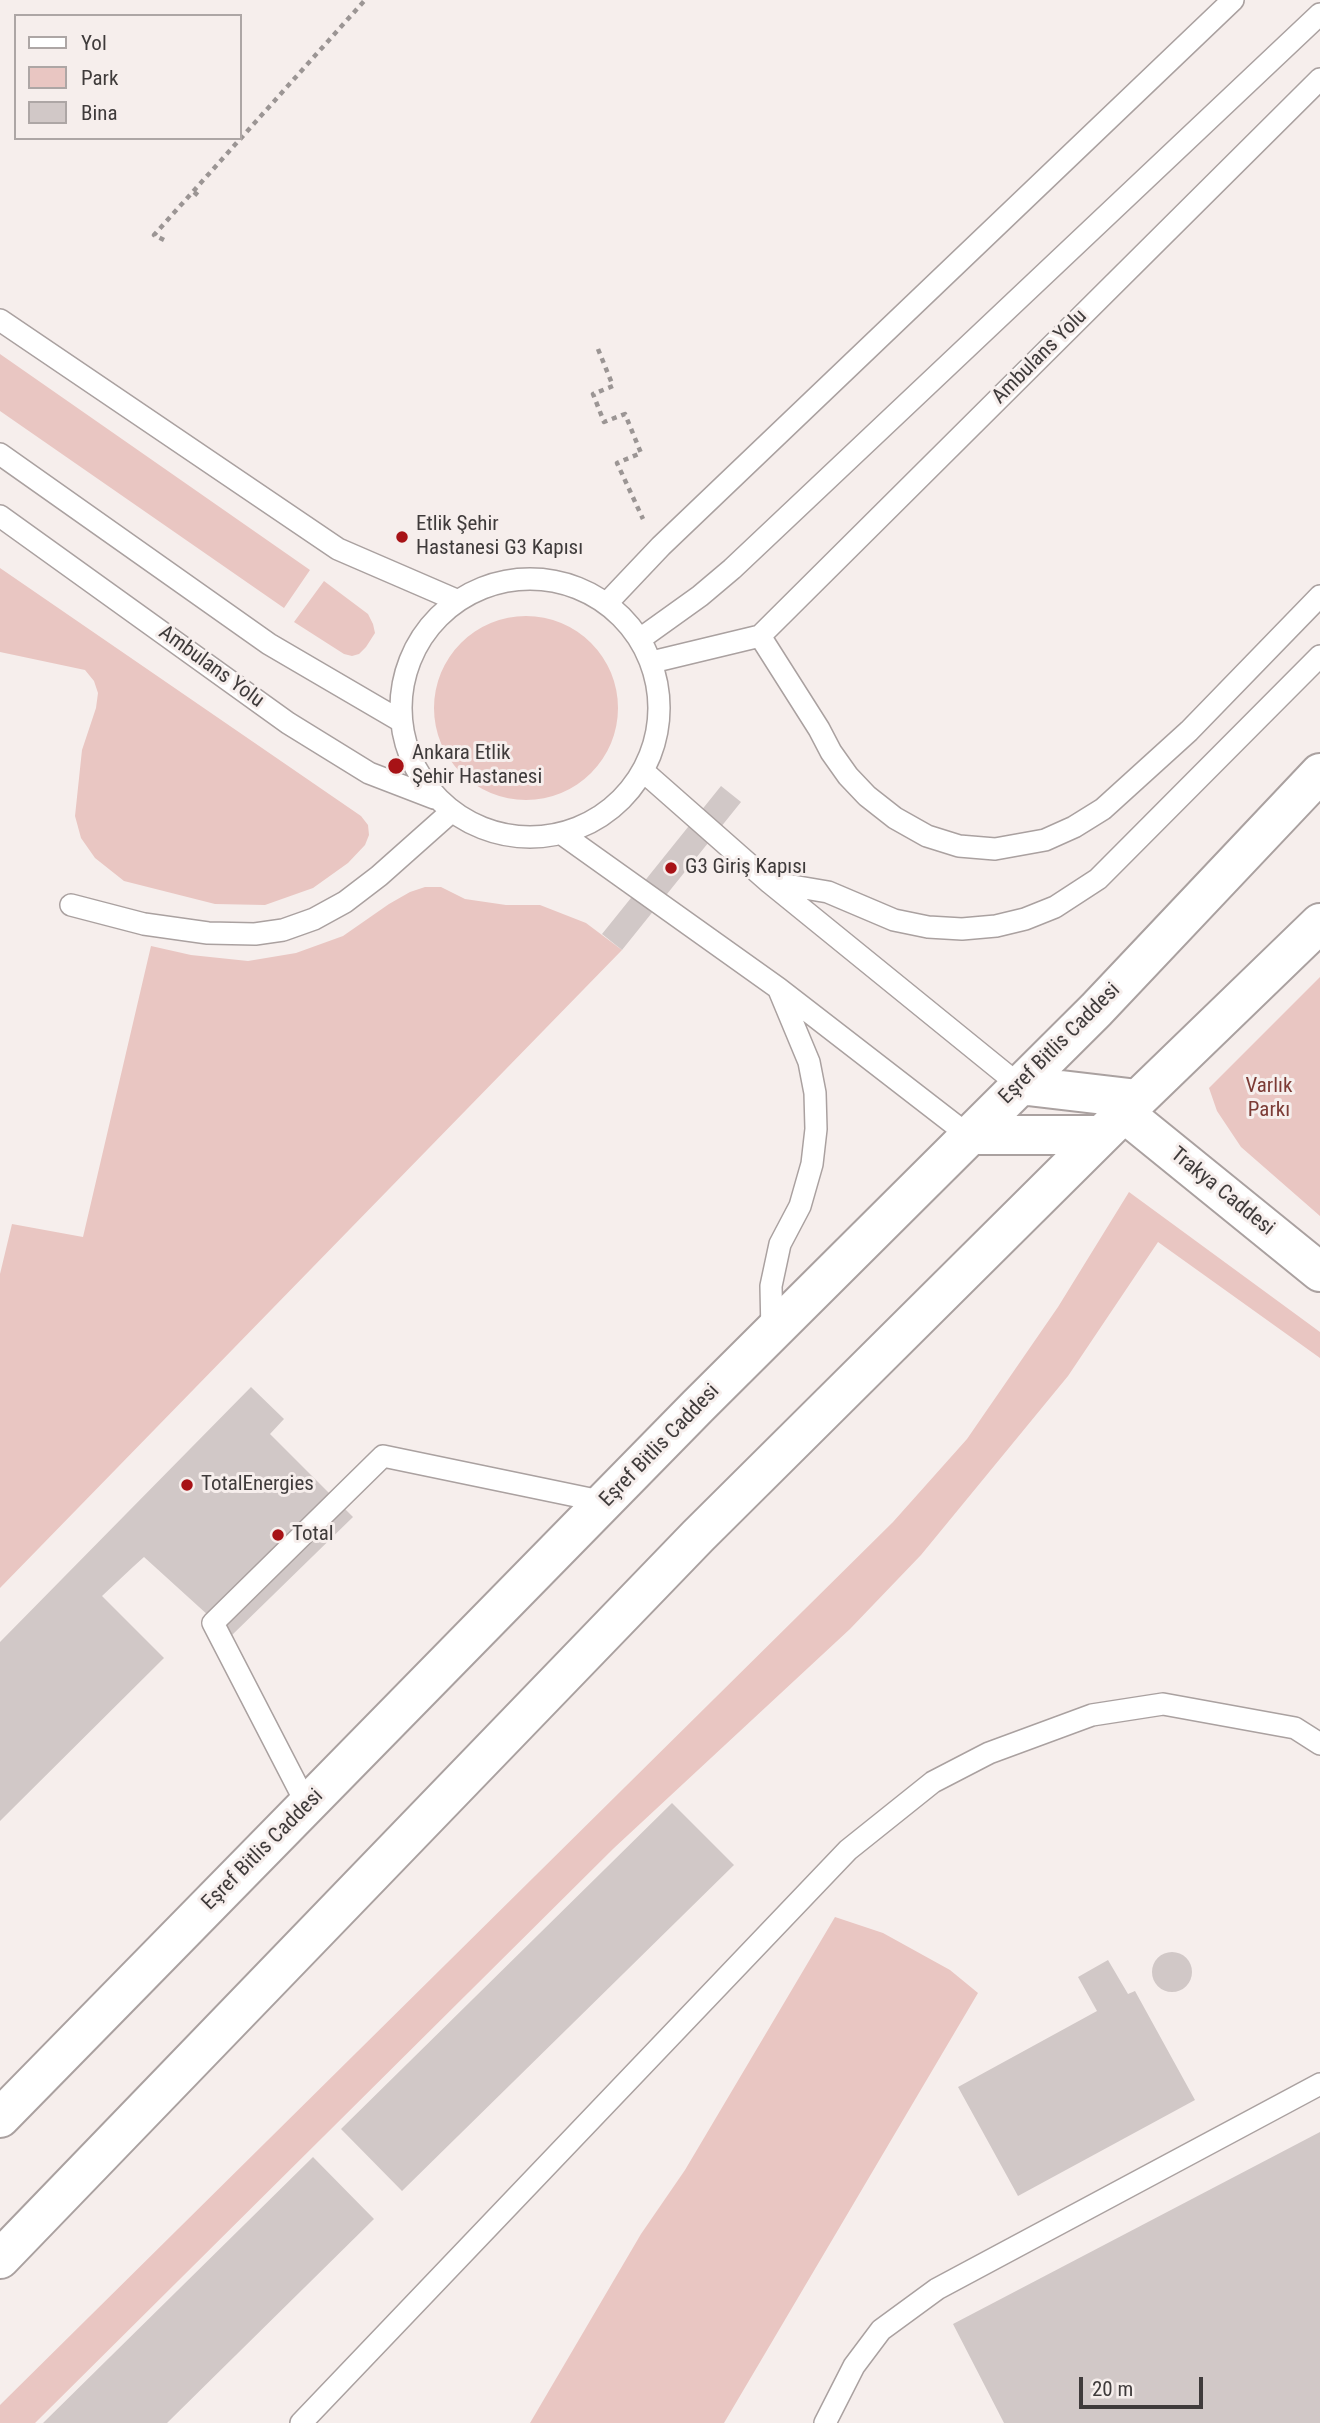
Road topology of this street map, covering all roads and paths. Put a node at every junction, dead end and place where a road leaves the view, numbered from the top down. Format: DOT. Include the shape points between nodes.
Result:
graph roads {
  1 [pos="365,0"];
  2 [pos="1233,0"];
  3 [pos="1320,14"];
  4 [pos="1320,79"];
  5 [pos="242,138"];
  6 [pos="240,140"];
  7 [pos="194,192"];
  8 [pos="201,198"];
  9 [pos="164,240"];
  10 [pos="0,320"];
  11 [pos="598,349"];
  12 [pos="0,454"];
  13 [pos="0,516"];
  14 [pos="661,545"];
  15 [pos="1320,596"];
  16 [pos="456,600"];
  17 [pos="607,603"];
  18 [pos="760,636"];
  19 [pos="640,639"];
  20 [pos="1320,656"];
  21 [pos="652,662"];
  22 [pos="400,720"];
  23 [pos="643,771"];
  24 [pos="1320,773"];
  25 [pos="434,797"];
  26 [pos="452,812"];
  27 [pos="562,834"];
  28 [pos="769,882"];
  29 [pos="71,905"];
  30 [pos="1320,923"];
  31 [pos="778,988"];
  32 [pos="1019,1085"];
  33 [pos="1121,1116"];
  34 [pos="968,1135"];
  35 [pos="1320,1272"];
  36 [pos="772,1334"];
  37 [pos="605,1502"];
  38 [pos="1320,1744"];
  39 [pos="307,1805"];
  40 [pos="1320,2084"];
  41 [pos="0,2118"];
  42 [pos="0,2259"];
  43 [pos="301,2423"];
  44 [pos="825,2423"];
  1 -- 5 [label="path"];
  2 -- 14 [label="lane"];
  3 -- 19 [label="lane" via="732,569"];
  4 -- 18 [label="lane, Ambulans Yolu"];
  6 -- 7 [label="path"];
  7 -- 8 [label="path"];
  7 -- 9 [label="path" via="154,235"];
  10 -- 16 [label="lane" via="338,549"];
  11 -- 14 [label="path" via="613,386 593,394 604,422 625,414 641,453 617,463 640,514"];
  12 -- 22 [label="lane" via="270,644"];
  13 -- 25 [label="lane, Ambulans Yolu" via="288,723 369,773"];
  14 -- 17 [label="lane"];
  15 -- 18 [label="lane" via="1189,731 1103,809 1045,840 995,849 959,846 927,836 867,796 831,752"];
  16 -- 17 [label="lane" via="492,583 532,578 572,584"];
  16 -- 22 [label="lane" via="423,633 413,653 404,674"];
  17 -- 19 [label="lane"];
  18 -- 21 [label="lane"];
  19 -- 21 [label="lane"];
  20 -- 28 [label="lane" via="1098,879 1055,907 996,926 928,927 894,920 828,892"];
  21 -- 23 [label="lane" via="660,698 657,736"];
  22 -- 25 [label="lane" via="411,762"];
  23 -- 27 [label="lane" via="624,798 598,818"];
  23 -- 28 [label="lane"];
  24 -- 32 [label="main road, Eşref Bitlis Caddesi"];
  25 -- 26 [label="lane"];
  26 -- 27 [label="lane" via="485,831 524,838"];
  26 -- 29 [label="lane" via="345,902 283,930 208,933 144,924"];
  27 -- 31 [label="lane"];
  28 -- 32 [label="lane"];
  30 -- 33 [label="main road"];
  31 -- 34 [label="lane"];
  31 -- 36 [label="lane" via="809,1062 816,1129 800,1206 780,1244 771,1286"];
  32 -- 33 [label="main road"];
  32 -- 34 [label="main road, Eşref Bitlis Caddesi"];
  33 -- 34 [label="main road"];
  33 -- 35 [label="main road, Trakya Caddesi"];
  33 -- 42 [label="main road" via="698,1536"];
  34 -- 36 [label="main road, Eşref Bitlis Caddesi"];
  36 -- 37 [label="main road, Eşref Bitlis Caddesi"];
  37 -- 39 [label="main road, Eşref Bitlis Caddesi"];
  37 -- 39 [label="lane" via="383,1456 213,1623"];
  38 -- 43 [label="lane" via="1295,1728 1163,1704 1092,1715 989,1754 933,1782 848,1850"];
  39 -- 41 [label="main road, Eşref Bitlis Caddesi"];
  40 -- 44 [label="lane" via="937,2289 881,2330 853,2367"];
}
